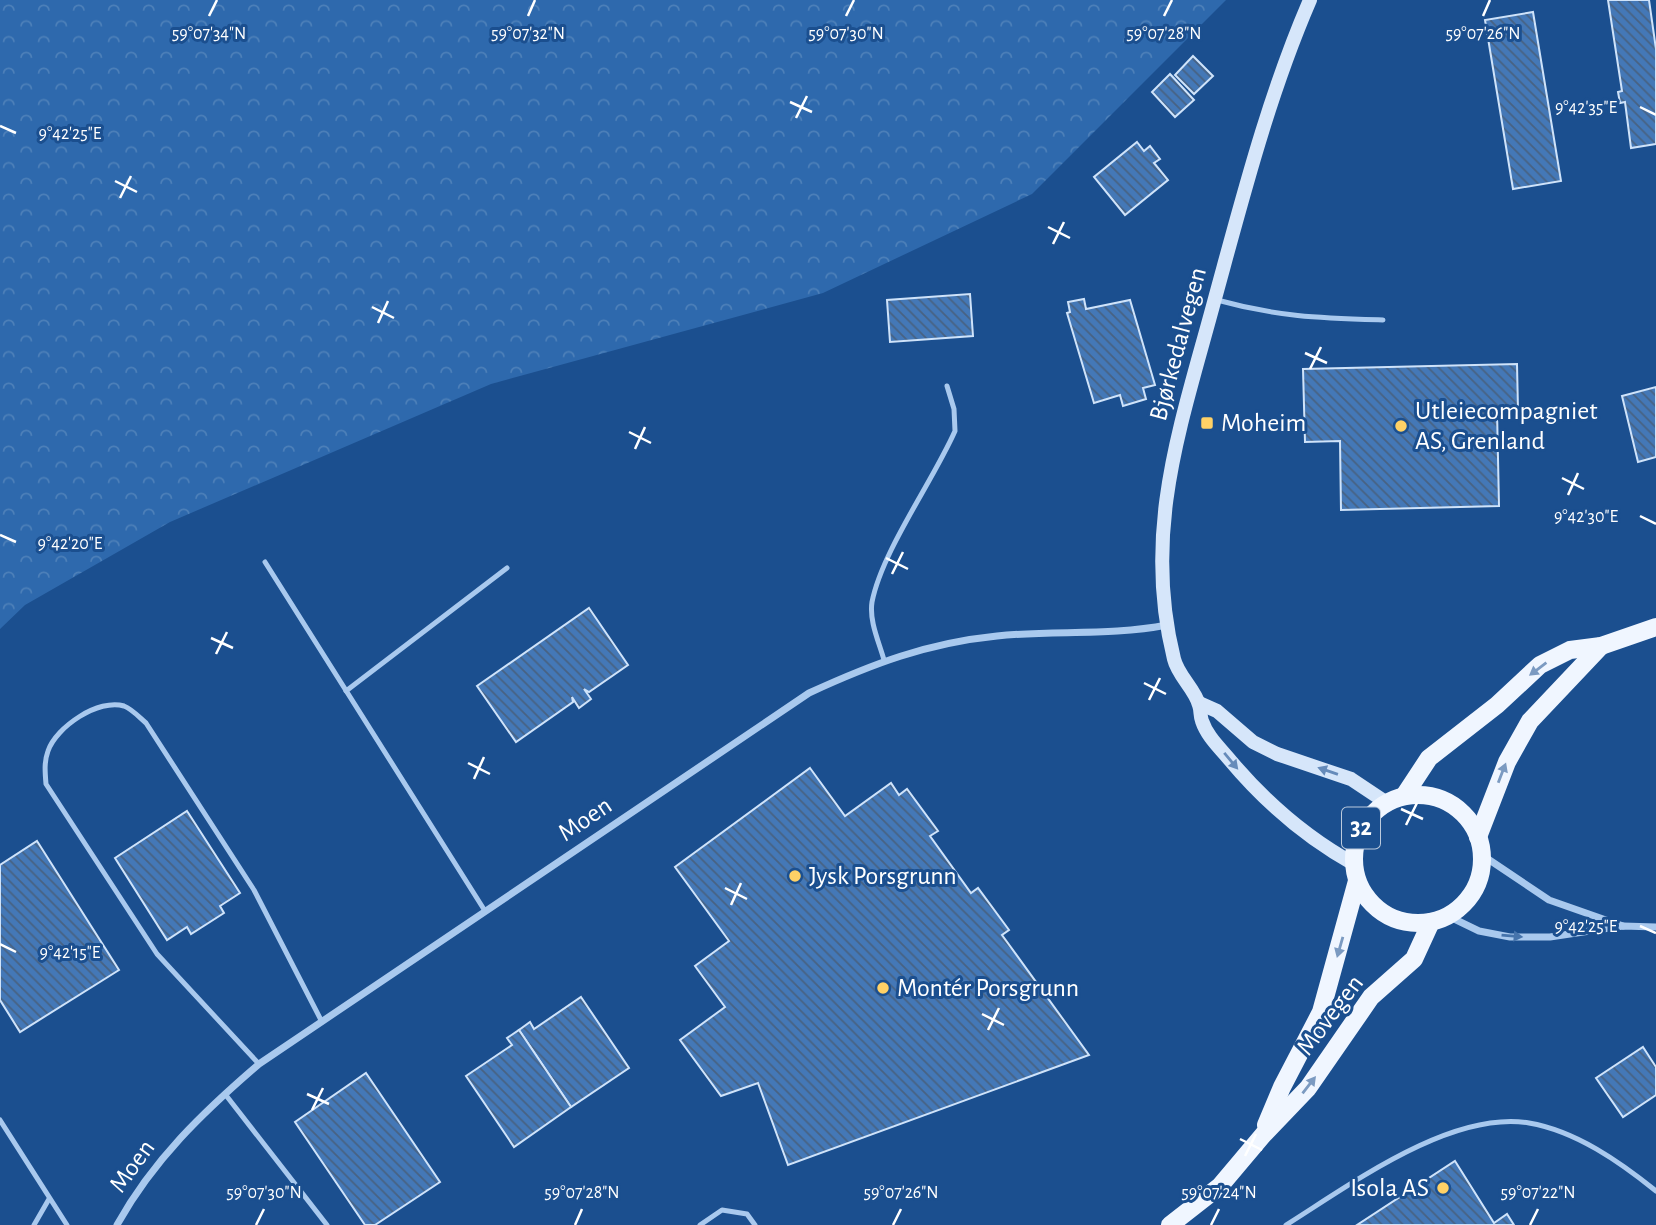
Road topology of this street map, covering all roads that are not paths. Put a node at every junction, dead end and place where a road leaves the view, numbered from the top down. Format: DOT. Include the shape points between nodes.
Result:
graph roads {
  1 [pos="1310,0"];
  2 [pos="1215,299"];
  3 [pos="1383,320"];
  4 [pos="947,386"];
  5 [pos="265,562"];
  6 [pos="507,568"];
  7 [pos="1167,625"];
  8 [pos="1656,627"];
  9 [pos="1601,646"];
  10 [pos="884,660"];
  11 [pos="346,691"];
  12 [pos="1199,703"];
  13 [pos="1396,800"];
  14 [pos="1480,846"];
  15 [pos="1355,873"];
  16 [pos="485,911"];
  17 [pos="1439,919"];
  18 [pos="1623,926"];
  19 [pos="1656,927"];
  20 [pos="322,1022"];
  21 [pos="259,1064"];
  22 [pos="225,1094"];
  23 [pos="0,1120"];
  24 [pos="1262,1135"];
  25 [pos="1656,1191"];
  26 [pos="49,1199"];
  27 [pos="34,1225"];
  28 [pos="67,1225"];
  29 [pos="117,1225"];
  30 [pos="327,1225"];
  31 [pos="700,1225"];
  32 [pos="755,1225"];
  33 [pos="1170,1225"];
  34 [pos="1286,1225"];
  1 -- 2 [label="main road, Bjørkedalvegen" via="1273,96"];
  2 -- 3 [label="lane" via="1264,313"];
  2 -- 7 [label="main road, Bjørkedalvegen" via="1170,472 1160,548"];
  4 -- 10 [label="lane" via="955,431 882,574 872,603"];
  5 -- 11 [label="lane"];
  6 -- 11 [label="lane"];
  7 -- 10 [label="street, Moen" via="1117,632 997,636 931,646"];
  7 -- 12 [label="main road, Bjørkedalvegen" via="1174,663"];
  8 -- 9 [label="main road, 32"];
  9 -- 13 [label="main road, 32, one-way" via="1570,650 1540,665 1429,758"];
  14 -- 9 [label="main road, 32, one-way" via="1507,762 1530,721"];
  10 -- 16 [label="street, Moen" via="809,693"];
  11 -- 16 [label="lane"];
  13 -- 12 [label="main road, Bjørkedalvegen, one-way" via="1277,754"];
  12 -- 15 [label="main road, Bjørkedalvegen, one-way" via="1207,733 1256,792"];
  13 -- 14 [label="main road, 32" via="1423,795 1441,799 1469,821"];
  13 -- 15 [label="main road, 32" via="1372,814 1361,828 1355,845"];
  14 -- 17 [label="main road, 32" via="1474,891 1463,905"];
  14 -- 18 [label="street" via="1549,900"];
  15 -- 17 [label="main road, 32" via="1366,898 1379,911 1413,924"];
  15 -- 24 [label="main road, Movegen / 32, one-way" via="1321,1012"];
  16 -- 20 [label="street, Moen"];
  17 -- 18 [label="street, one-way" via="1510,937 1550,937"];
  24 -- 17 [label="main road, Movegen / 32, one-way" via="1308,1088 1371,997 1414,959"];
  18 -- 19 [label="street"];
  20 -- 21 [label="street, Moen"];
  20 -- 21 [label="lane" via="254,890 146,723 126,706 94,707 48,748 46,784 157,954"];
  21 -- 22 [label="street, Moen"];
  22 -- 29 [label="street, Moen" via="182,1133"];
  22 -- 30 [label="lane"];
  23 -- 26 [label="lane"];
  24 -- 33 [label="main road, Movegen / 32" via="1220,1186"];
  25 -- 34 [label="lane" via="1596,1148 1529,1123 1500,1122 1464,1127 1422,1144"];
  26 -- 27 [label="lane"];
  26 -- 28 [label="lane"];
  31 -- 32 [label="lane" via="722,1210 747,1214"];
}
